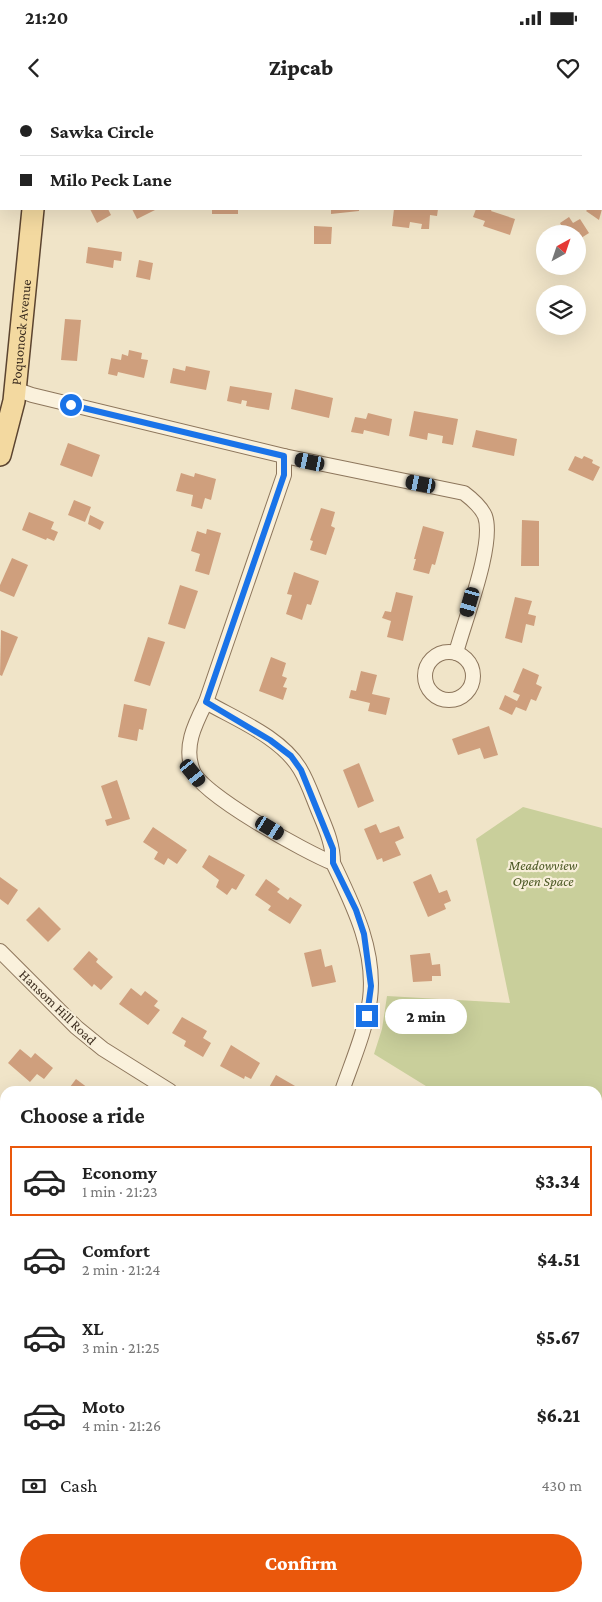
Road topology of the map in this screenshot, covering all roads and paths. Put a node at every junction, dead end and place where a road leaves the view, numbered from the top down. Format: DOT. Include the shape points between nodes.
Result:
graph roads {
  1 [pos="33,210"];
  2 [pos="15,389"];
  3 [pos="0,455"];
  4 [pos="284,456"];
  5 [pos="456,653"];
  6 [pos="206,702"];
  7 [pos="333,863"];
  8 [pos="0,951"];
  9 [pos="162,1086"];
  10 [pos="344,1086"];
  1 -- 2 [label="main road, Poquonock Avenue"];
  2 -- 3 [label="main road, Poquonock Avenue"];
  2 -- 4 [label="street"];
  4 -- 5 [label="street" via="453,490 472,500 484,515 488,538"];
  4 -- 6 [label="street" via="284,475"];
  6 -- 7 [label="street" via="291,756 301,770 323,822 333,849"];
  6 -- 7 [label="street" via="189,744 193,773 204,786 238,810"];
  7 -- 10 [label="street" via="364,934 371,986 367,1016"];
  8 -- 9 [label="street, Hansom Hill Road" via="76,1027 103,1049"];
}
